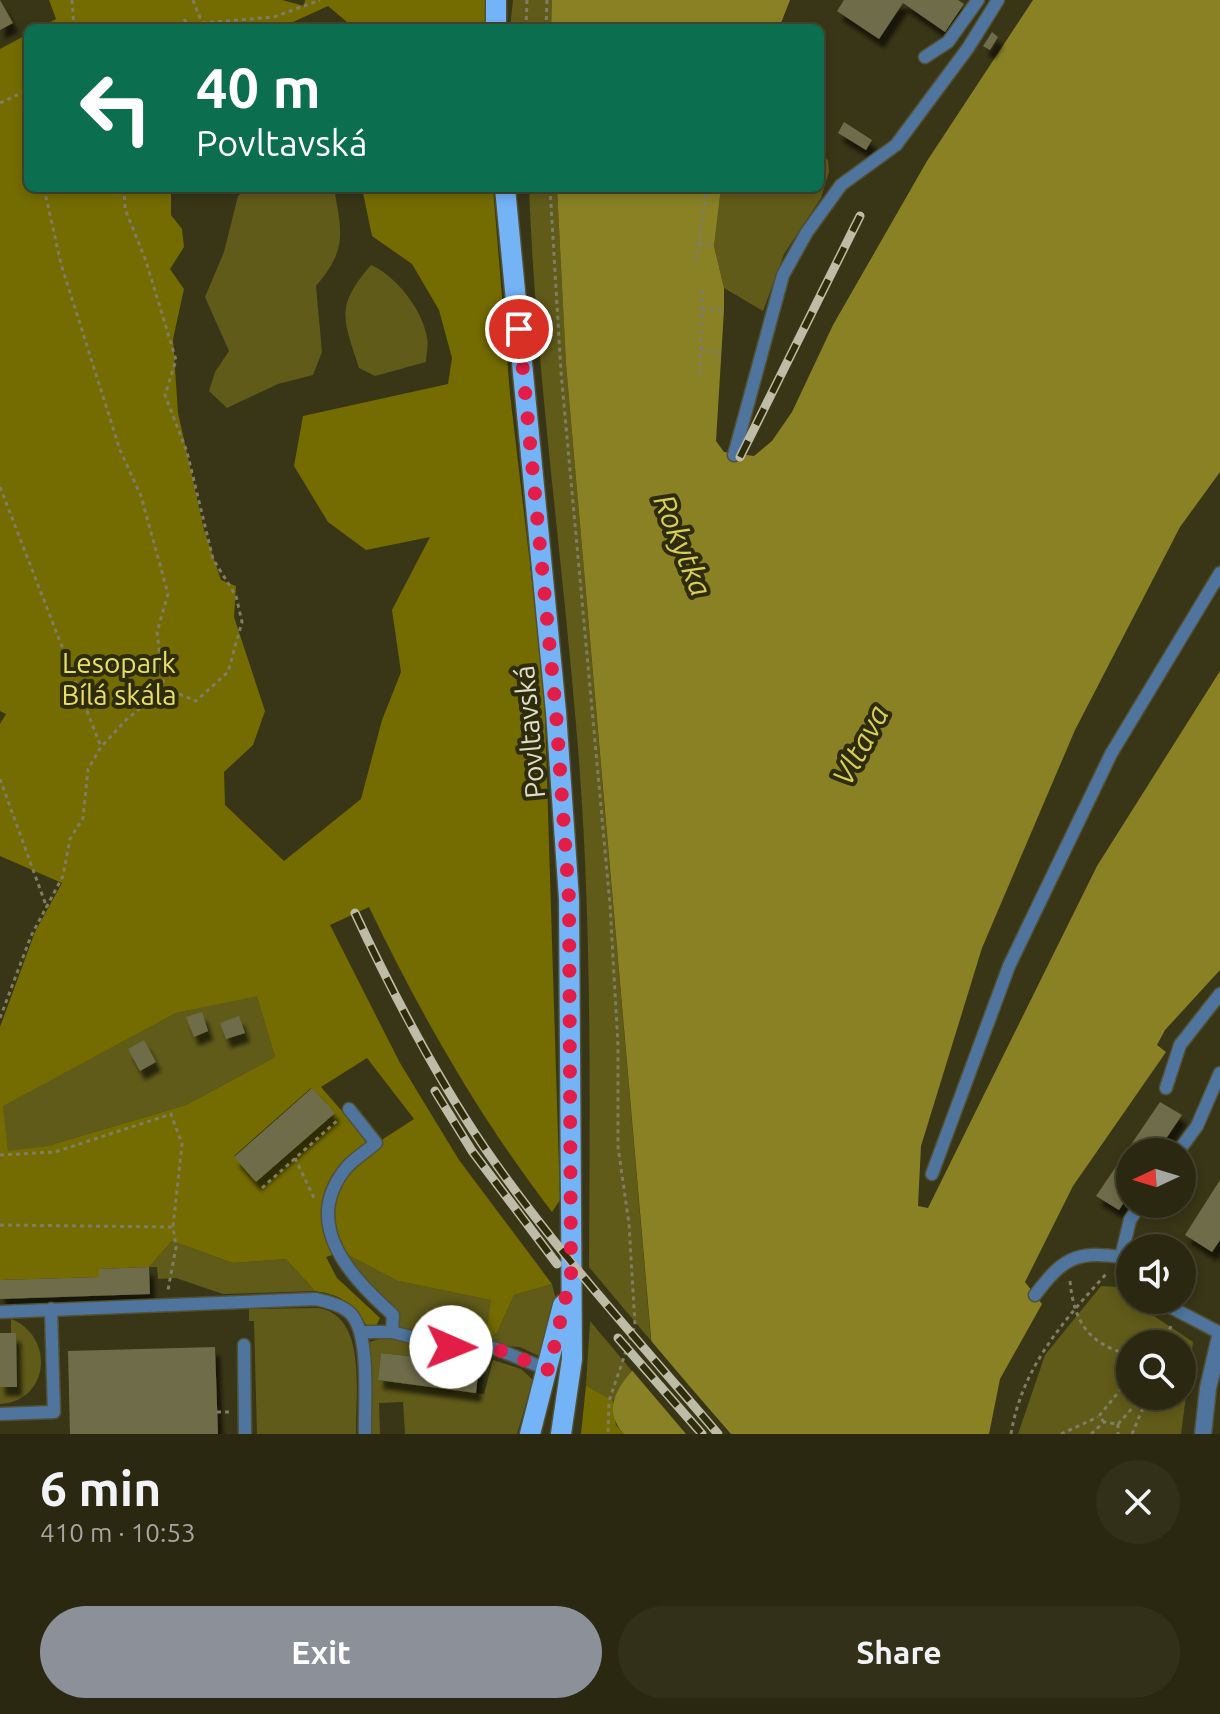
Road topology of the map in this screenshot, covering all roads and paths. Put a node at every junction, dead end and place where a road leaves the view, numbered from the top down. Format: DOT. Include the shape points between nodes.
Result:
graph roads {
  1 [pos="72,0"];
  2 [pos="193,0"];
  3 [pos="320,0"];
  4 [pos="496,0"];
  5 [pos="527,0"];
  6 [pos="547,0"];
  7 [pos="978,0"];
  8 [pos="998,0"];
  9 [pos="184,19"];
  10 [pos="202,23"];
  11 [pos="74,24"];
  12 [pos="187,24"];
  13 [pos="496,24"];
  14 [pos="526,24"];
  15 [pos="546,24"];
  16 [pos="925,57"];
  17 [pos="24,92"];
  18 [pos="0,103"];
  19 [pos="45,192"];
  20 [pos="124,192"];
  21 [pos="505,192"];
  22 [pos="550,192"];
  23 [pos="706,192"];
  24 [pos="699,243"];
  25 [pos="714,246"];
  26 [pos="696,261"];
  27 [pos="702,287"];
  28 [pos="702,310"];
  29 [pos="724,310"];
  30 [pos="701,351"];
  31 [pos="722,352"];
  32 [pos="700,374"];
  33 [pos="734,455"];
  34 [pos="0,487"];
  35 [pos="1220,573"];
  36 [pos="164,688"];
  37 [pos="101,747"];
  38 [pos="0,779"];
  39 [pos="47,908"];
  40 [pos="1220,994"];
  41 [pos="0,1018"];
  42 [pos="1220,1073"];
  43 [pos="1166,1088"];
  44 [pos="349,1109"];
  45 [pos="339,1119"];
  46 [pos="1188,1138"];
  47 [pos="0,1155"];
  48 [pos="932,1174"];
  49 [pos="262,1188"];
  50 [pos="0,1225"];
  51 [pos="173,1227"];
  52 [pos="1116,1256"];
  53 [pos="1068,1261"];
  54 [pos="1116,1263"];
  55 [pos="571,1274"];
  56 [pos="1035,1295"];
  57 [pos="168,1306"];
  58 [pos="51,1309"];
  59 [pos="1072,1311"];
  60 [pos="0,1312"];
  61 [pos="1184,1314"];
  62 [pos="362,1332"];
  63 [pos="392,1332"];
  64 [pos="1220,1335"];
  65 [pos="244,1345"];
  66 [pos="1116,1348"];
  67 [pos="549,1370"];
  68 [pos="1214,1393"];
  69 [pos="1116,1395"];
  70 [pos="1132,1410"];
  71 [pos="1141,1410"];
  72 [pos="217,1412"];
  73 [pos="226,1412"];
  74 [pos="0,1414"];
  75 [pos="1099,1416"];
  76 [pos="1104,1422"];
  77 [pos="1118,1424"];
  78 [pos="245,1434"];
  79 [pos="365,1434"];
  80 [pos="530,1434"];
  81 [pos="561,1434"];
  82 [pos="608,1434"];
  83 [pos="1011,1434"];
  84 [pos="1061,1434"];
  85 [pos="1091,1434"];
  86 [pos="1118,1434"];
  87 [pos="1132,1434"];
  88 [pos="1203,1434"];
  1 -- 11 [label="path"];
  2 -- 10 [label="path"];
  3 -- 10 [label="path" via="274,17"];
  4 -- 13 [label="main road"];
  5 -- 14 [label="path"];
  6 -- 15 [label="path"];
  7 -- 16 [label="lane" via="948,42"];
  8 -- 33 [label="lane" via="896,145 841,185 807,232 783,275"];
  9 -- 12 [label="path"];
  17 -- 18 [label="path"];
  19 -- 36 [label="path" via="104,405 141,496 168,594 157,632"];
  20 -- 36 [label="path" via="125,209 176,360 165,395 187,452 213,559 236,596 242,622 228,672 196,701"];
  21 -- 55 [label="main road, Povltavská" via="569,899"];
  22 -- 82 [label="path" via="561,372 610,905 618,1147 635,1325 609,1401"];
  23 -- 24 [label="path"];
  24 -- 25 [label="path"];
  24 -- 26 [label="path"];
  27 -- 28 [label="path"];
  28 -- 29 [label="path"];
  28 -- 30 [label="path"];
  30 -- 31 [label="path"];
  30 -- 32 [label="path"];
  34 -- 37 [label="path"];
  35 -- 48 [label="lane" via="1111,754 1009,966"];
  36 -- 37 [label="path"];
  37 -- 39 [label="path" via="88,769 83,818 70,839 63,876"];
  38 -- 39 [label="path"];
  39 -- 41 [label="path"];
  40 -- 43 [label="lane" via="1180,1045"];
  42 -- 46 [label="lane"];
  44 -- 63 [label="lane" via="376,1143 347,1168 333,1193 333,1246 359,1286 393,1315"];
  45 -- 49 [label="path"];
  47 -- 51 [label="path" via="55,1152 171,1114 182,1144"];
  50 -- 51 [label="path"];
  51 -- 57 [label="path" via="176,1247"];
  52 -- 53 [label="lane"];
  53 -- 56 [label="lane" via="1060,1263"];
  53 -- 59 [label="path"];
  54 -- 59 [label="path"];
  55 -- 67 [label="main road, Povltavská"];
  55 -- 81 [label="main road, Povltavská" via="572,1359"];
  57 -- 58 [label="lane"];
  57 -- 62 [label="lane" via="316,1299 338,1305"];
  58 -- 60 [label="lane"];
  58 -- 74 [label="lane" via="54,1412"];
  59 -- 66 [label="path" via="1087,1334"];
  59 -- 83 [label="path" via="1029,1374"];
  61 -- 64 [label="lane"];
  62 -- 63 [label="lane"];
  62 -- 79 [label="lane"];
  63 -- 67 [label="lane" via="451,1347 494,1348"];
  64 -- 68 [label="street"];
  65 -- 78 [label="lane"];
  67 -- 80 [label="main road, Povltavská"];
  68 -- 88 [label="street"];
  69 -- 75 [label="path"];
  70 -- 77 [label="path"];
  71 -- 87 [label="path"];
  72 -- 73 [label="path"];
  75 -- 76 [label="path"];
  75 -- 84 [label="path"];
  76 -- 77 [label="path"];
  76 -- 85 [label="path"];
  77 -- 86 [label="path"];
}
